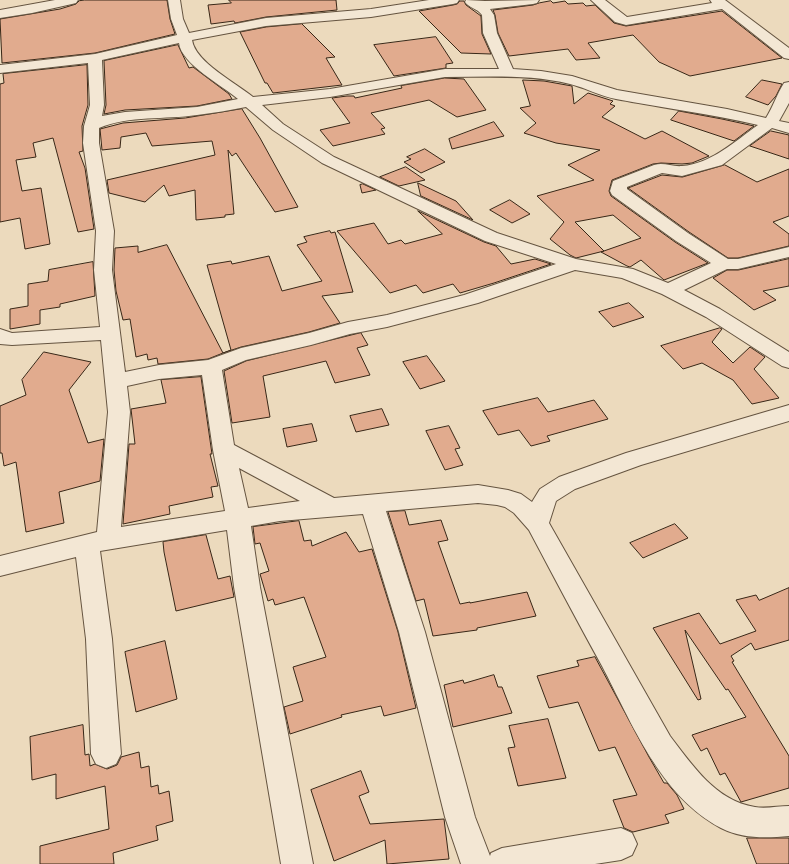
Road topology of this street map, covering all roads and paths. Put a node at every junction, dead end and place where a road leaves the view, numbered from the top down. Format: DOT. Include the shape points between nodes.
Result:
graph roads {
  1 [pos="72,0"];
  2 [pos="174,0"];
  3 [pos="453,0"];
  4 [pos="533,0"];
  5 [pos="597,0"];
  6 [pos="504,1"];
  7 [pos="473,2"];
  8 [pos="720,2"];
  9 [pos="0,14"];
  10 [pos="185,38"];
  11 [pos="789,55"];
  12 [pos="95,58"];
  13 [pos="0,69"];
  14 [pos="508,73"];
  15 [pos="788,94"];
  16 [pos="248,102"];
  17 [pos="770,123"];
  18 [pos="92,126"];
  19 [pos="789,128"];
  20 [pos="789,252"];
  21 [pos="573,264"];
  22 [pos="724,264"];
  23 [pos="669,290"];
  24 [pos="111,333"];
  25 [pos="0,335"];
  26 [pos="789,361"];
  27 [pos="211,367"];
  28 [pos="116,382"];
  29 [pos="789,412"];
  30 [pos="224,450"];
  31 [pos="372,503"];
  32 [pos="328,506"];
  33 [pos="238,518"];
  34 [pos="537,523"];
  35 [pos="98,542"];
  36 [pos="0,566"];
  37 [pos="106,754"];
  38 [pos="789,821"];
  39 [pos="620,844"];
  40 [pos="297,864"];
  41 [pos="477,864"];
  42 [pos="502,864"];
  1 -- 9 [label="street"];
  2 -- 10 [label="street" via="177,19"];
  3 -- 10 [label="street" via="371,13 266,22"];
  4 -- 6 [label="street"];
  5 -- 8 [label="street" via="626,21"];
  6 -- 7 [label="street" via="488,6"];
  7 -- 14 [label="street" via="486,12 490,33"];
  8 -- 11 [label="street"];
  10 -- 12 [label="street"];
  10 -- 16 [label="street" via="186,46 192,55 212,75 235,89"];
  12 -- 13 [label="street"];
  12 -- 18 [label="street" via="97,105"];
  14 -- 16 [label="street" via="444,73 330,93"];
  14 -- 17 [label="street" via="572,80 615,94 727,112"];
  15 -- 17 [label="street"];
  16 -- 18 [label="street" via="198,111 125,116 108,119"];
  16 -- 21 [label="street" via="278,127 328,160 491,237"];
  17 -- 19 [label="street"];
  17 -- 22 [label="street" via="716,162 682,171 660,168 619,184 618,191"];
  18 -- 24 [label="street" via="91,143 102,206 103,270"];
  20 -- 22 [label="street" via="738,264"];
  21 -- 23 [label="street" via="626,273"];
  21 -- 27 [label="street" via="471,299 240,355"];
  22 -- 23 [label="street"];
  23 -- 26 [label="street" via="713,313"];
  24 -- 25 [label="street" via="12,339"];
  24 -- 28 [label="street"];
  27 -- 28 [label="street" via="159,372"];
  27 -- 30 [label="street"];
  28 -- 35 [label="street" via="119,412 117,449"];
  29 -- 34 [label="street" via="634,459 567,483 548,495"];
  30 -- 32 [label="street"];
  30 -- 33 [label="street"];
  31 -- 32 [label="street"];
  31 -- 34 [label="street" via="478,494 503,497 521,506"];
  31 -- 41 [label="street" via="412,632 460,817"];
  32 -- 33 [label="street"];
  33 -- 35 [label="street"];
  33 -- 40 [label="street" via="247,587"];
  34 -- 38 [label="street" via="660,746 680,773 698,794 731,817 757,823"];
  35 -- 36 [label="street"];
  35 -- 37 [label="street" via="99,639"];
  39 -- 42 [label="street"];
}
